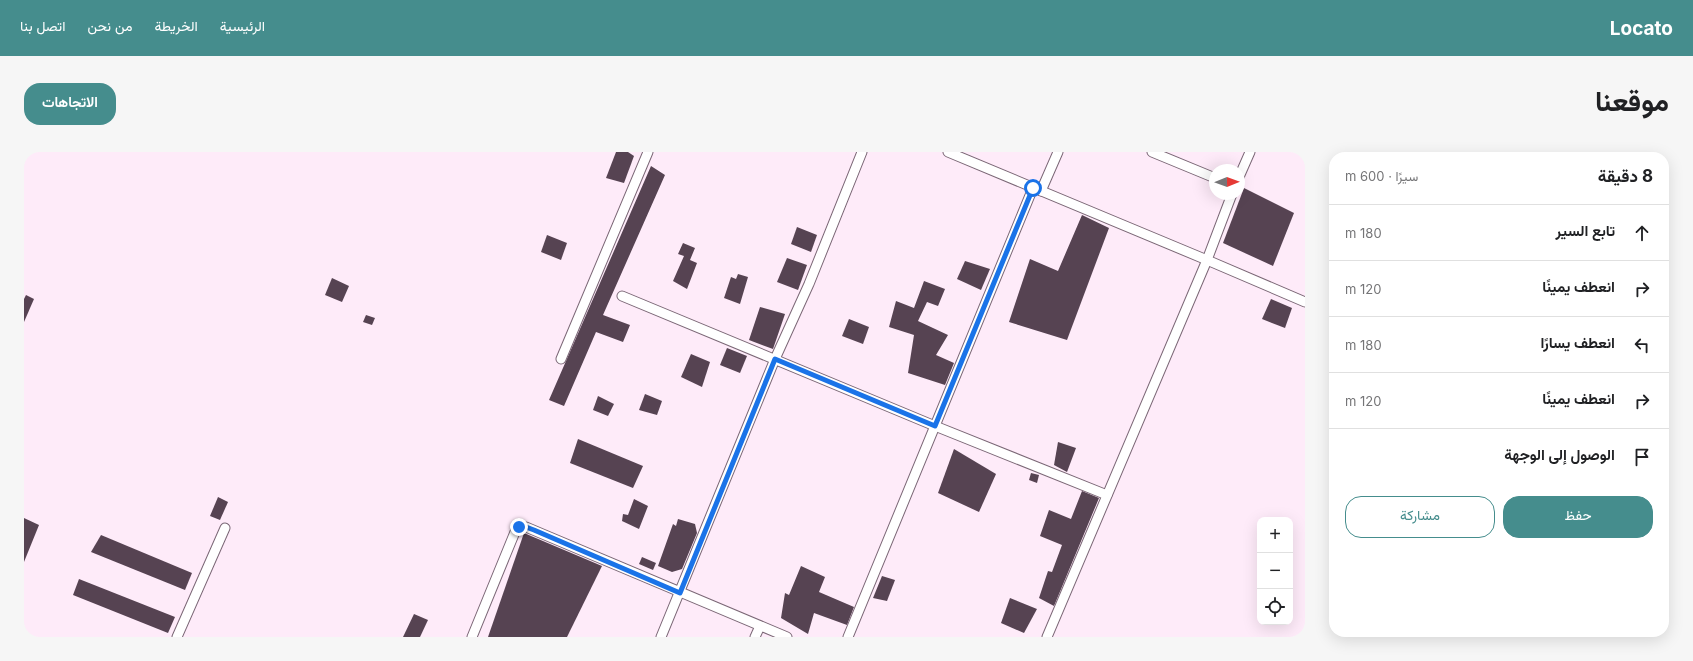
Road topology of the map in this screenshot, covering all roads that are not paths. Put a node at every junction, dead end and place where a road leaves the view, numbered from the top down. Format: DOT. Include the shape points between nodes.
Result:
graph roads {
  1 [pos="648,152"];
  2 [pos="862,152"];
  3 [pos="948,152"];
  4 [pos="1058,152"];
  5 [pos="1152,152"];
  6 [pos="1250,152"];
  7 [pos="962,155"];
  8 [pos="1245,164"];
  9 [pos="1209,176"];
  10 [pos="1037,190"];
  11 [pos="1230,200"];
  12 [pos="1207,260"];
  13 [pos="622,296"];
  14 [pos="1305,302"];
  15 [pos="561,359"];
  16 [pos="775,359"];
  17 [pos="935,426"];
  18 [pos="1107,495"];
  19 [pos="225,528"];
  20 [pos="680,593"];
  21 [pos="760,626"];
  22 [pos="177,637"];
  23 [pos="472,637"];
  24 [pos="661,637"];
  25 [pos="756,637"];
  26 [pos="787,637"];
  27 [pos="848,637"];
  28 [pos="1047,637"];
  1 -- 15 [label="street"];
  2 -- 16 [label="street" via="809,284"];
  3 -- 7 [label="street"];
  4 -- 10 [label="street"];
  5 -- 9 [label="street"];
  6 -- 8 [label="street"];
  7 -- 10 [label="street"];
  10 -- 12 [label="street"];
  10 -- 17 [label="street"];
  11 -- 12 [label="street"];
  12 -- 14 [label="street"];
  12 -- 18 [label="street"];
  13 -- 16 [label="street"];
  16 -- 17 [label="street"];
  16 -- 20 [label="street"];
  17 -- 18 [label="street"];
  17 -- 27 [label="street"];
  18 -- 28 [label="street"];
  19 -- 22 [label="street"];
  20 -- 21 [label="street"];
  20 -- 23 [label="street" via="534,530 519,527"];
  20 -- 24 [label="street"];
  21 -- 25 [label="street"];
  21 -- 26 [label="street"];
}
